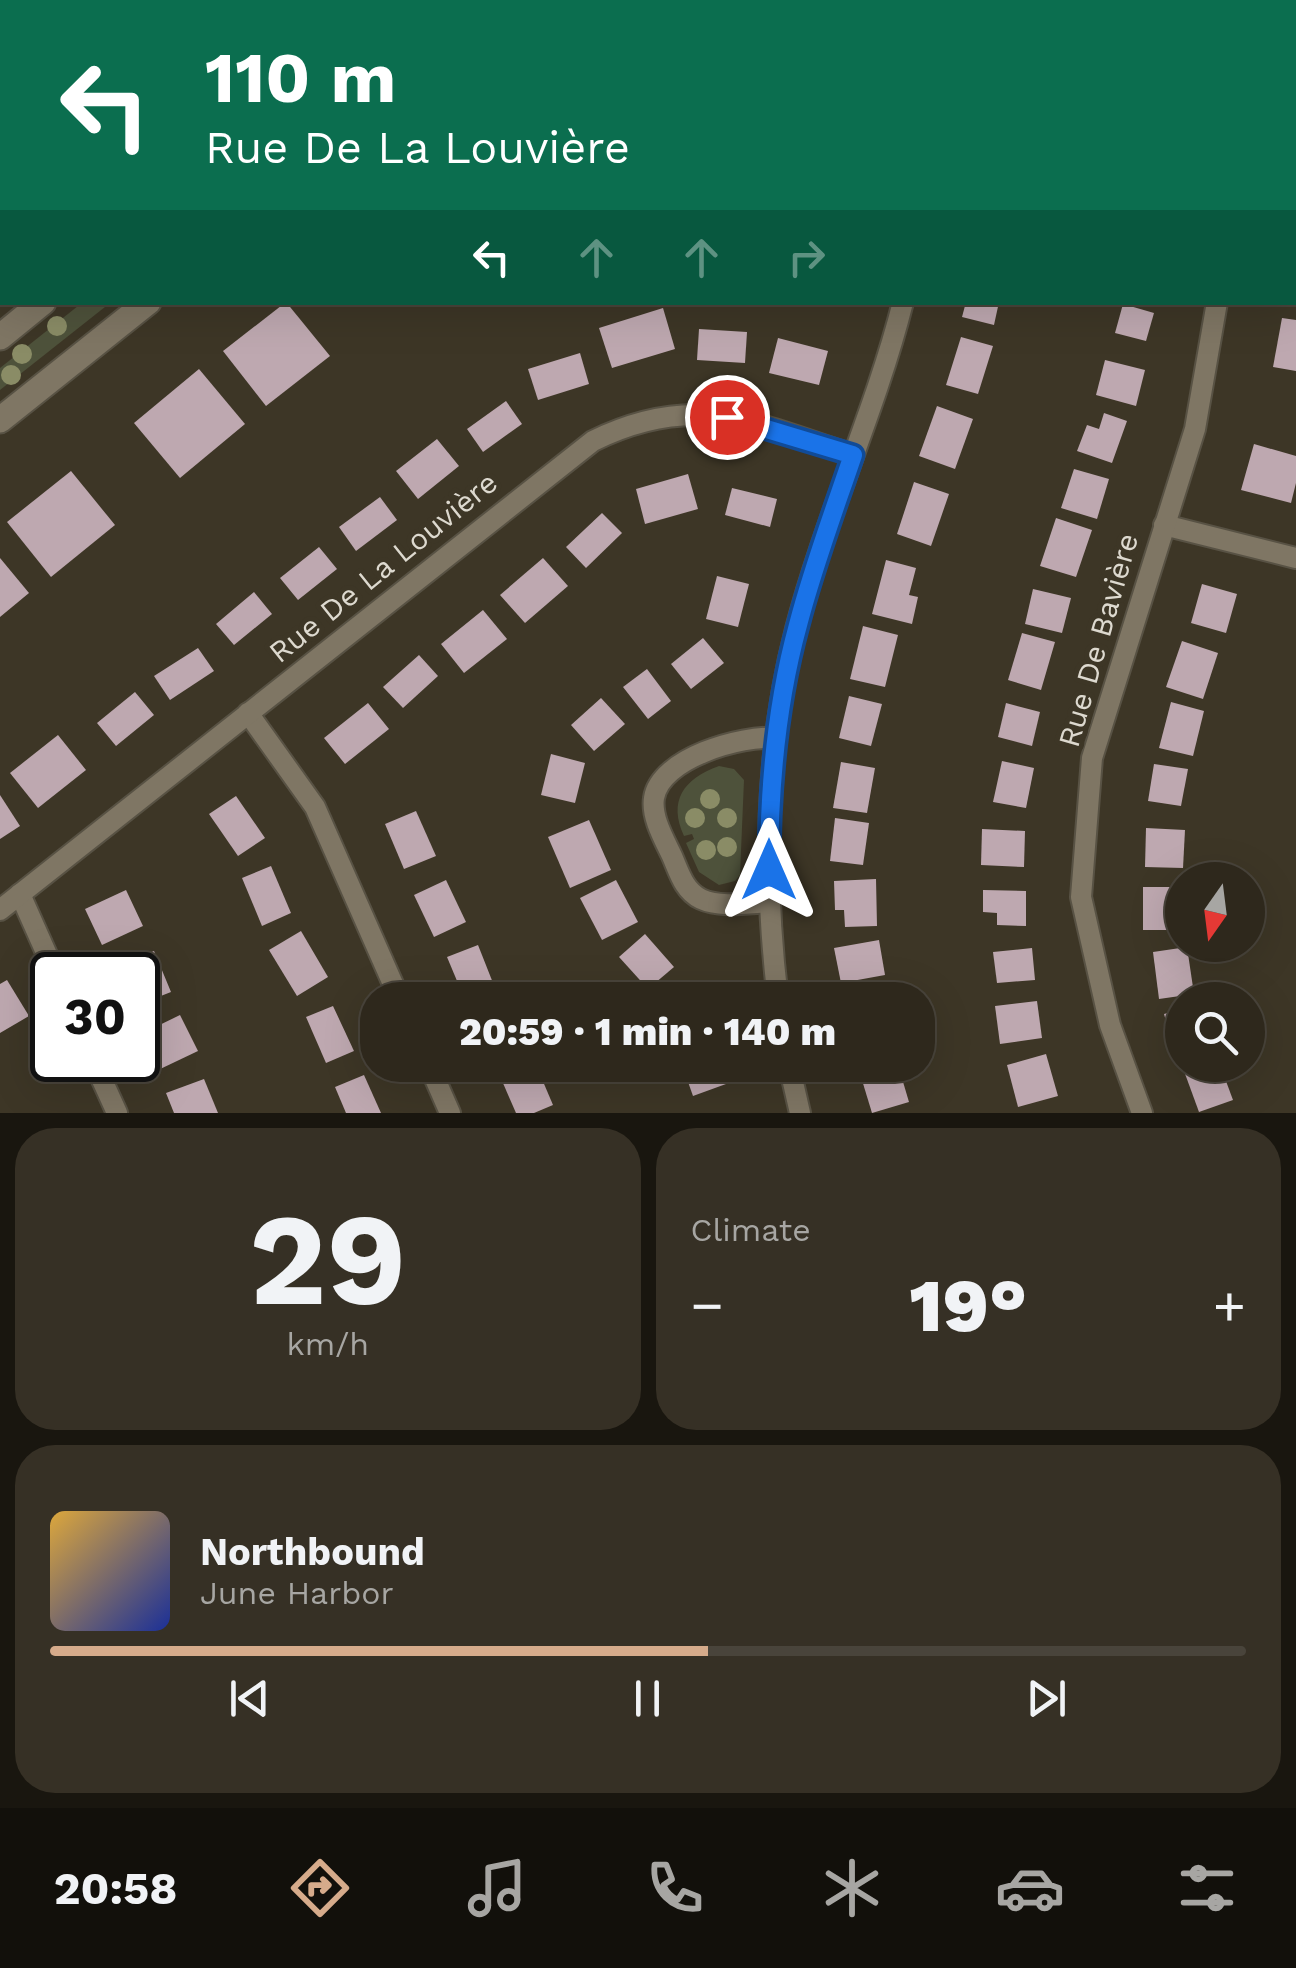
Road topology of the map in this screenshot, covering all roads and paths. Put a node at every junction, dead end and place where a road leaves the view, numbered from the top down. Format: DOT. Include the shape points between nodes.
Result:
graph roads {
  1 [pos="39,305"];
  2 [pos="144,305"];
  3 [pos="901,305"];
  4 [pos="1216,305"];
  5 [pos="0,337"];
  6 [pos="0,420"];
  7 [pos="853,455"];
  8 [pos="1164,525"];
  9 [pos="1296,558"];
  10 [pos="248,713"];
  11 [pos="776,738"];
  12 [pos="20,894"];
  13 [pos="770,902"];
  14 [pos="0,910"];
  15 [pos="46,952"];
  16 [pos="392,982"];
  17 [pos="777,982"];
  18 [pos="104,1082"];
  19 [pos="436,1082"];
  20 [pos="793,1082"];
  21 [pos="117,1113"];
  22 [pos="450,1113"];
  23 [pos="800,1113"];
  24 [pos="1142,1113"];
  1 -- 5 [label="main road"];
  2 -- 6 [label="main road"];
  3 -- 7 [label="street"];
  4 -- 8 [label="street, Rue De Bavière" via="1195,429"];
  7 -- 10 [label="street, Rue De La Louvière" via="704,413 621,427 565,460"];
  7 -- 11 [label="street" via="797,628"];
  8 -- 9 [label="street"];
  8 -- 24 [label="street, Rue De Bavière" via="1092,758 1081,897 1110,1024"];
  10 -- 12 [label="street, Rue De La Louvière"];
  10 -- 16 [label="street" via="315,806"];
  11 -- 13 [label="street"];
  11 -- 13 [label="street" via="744,738 706,752 665,776 653,804 691,892 711,902"];
  12 -- 14 [label="street, Rue De La Louvière"];
  12 -- 15 [label="street"];
  13 -- 17 [label="street"];
  18 -- 21 [label="street"];
  19 -- 22 [label="street"];
  20 -- 23 [label="street"];
}
